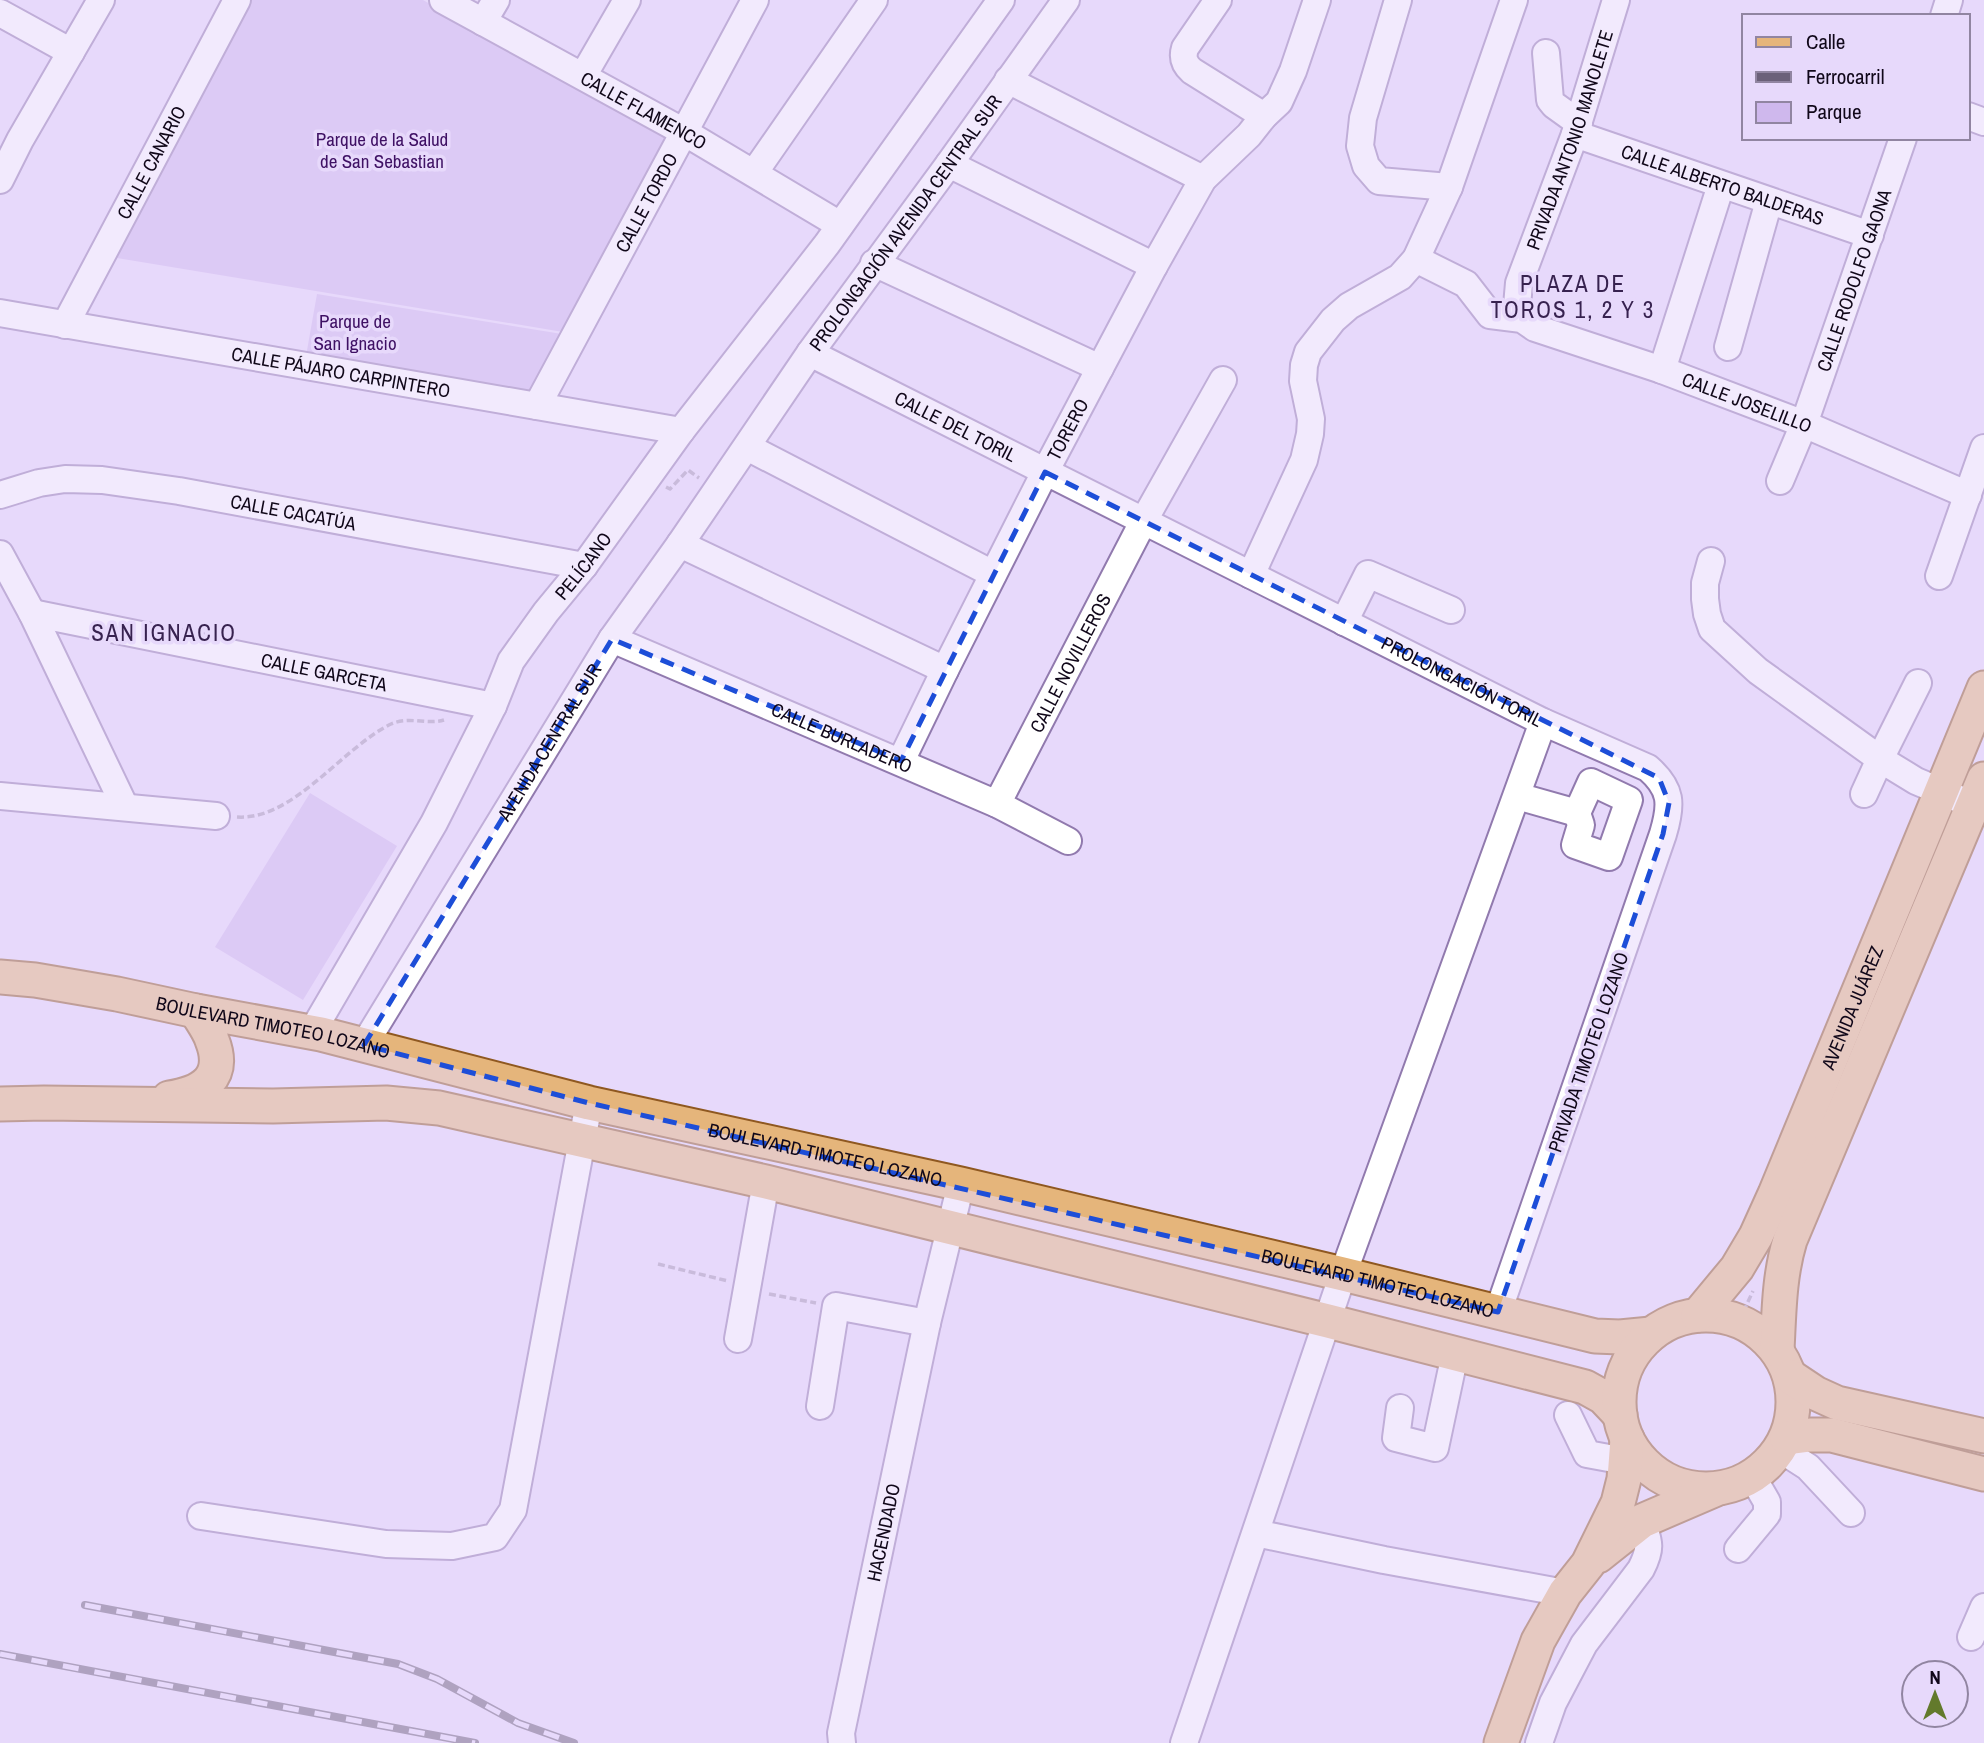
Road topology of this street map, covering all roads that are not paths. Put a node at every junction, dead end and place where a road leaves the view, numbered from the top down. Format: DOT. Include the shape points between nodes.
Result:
graph roads {
  1 [pos="101,0"];
  2 [pos="237,0"];
  3 [pos="443,0"];
  4 [pos="626,0"];
  5 [pos="755,0"];
  6 [pos="874,0"];
  7 [pos="1001,0"];
  8 [pos="1066,0"];
  9 [pos="1218,0"];
  10 [pos="1317,0"];
  11 [pos="1398,0"];
  12 [pos="1514,0"];
  13 [pos="1616,0"];
  14 [pos="489,11"];
  15 [pos="0,13"];
  16 [pos="71,52"];
  17 [pos="1546,54"];
  18 [pos="583,76"];
  19 [pos="1008,80"];
  20 [pos="1264,116"];
  21 [pos="1577,129"];
  22 [pos="684,132"];
  23 [pos="10,134"];
  24 [pos="1902,140"];
  25 [pos="948,164"];
  26 [pos="754,173"];
  27 [pos="1203,179"];
  28 [pos="0,180"];
  29 [pos="1721,185"];
  30 [pos="1449,187"];
  31 [pos="1769,201"];
  32 [pos="840,225"];
  33 [pos="1870,235"];
  34 [pos="1416,259"];
  35 [pos="874,263"];
  36 [pos="1154,266"];
  37 [pos="0,313"];
  38 [pos="1522,319"];
  39 [pos="65,324"];
  40 [pos="1728,347"];
  41 [pos="810,353"];
  42 [pos="1100,368"];
  43 [pos="1662,370"];
  44 [pos="1223,380"];
  45 [pos="537,406"];
  46 [pos="1804,424"];
  47 [pos="681,431"];
  48 [pos="747,447"];
  49 [pos="1984,448"];
  50 [pos="1045,472"];
  51 [pos="1780,481"];
  52 [pos="0,495"];
  53 [pos="1968,495"];
  54 [pos="1143,522"];
  55 [pos="680,544"];
  56 [pos="0,554"];
  57 [pos="1711,561"];
  58 [pos="584,566"];
  59 [pos="993,574"];
  60 [pos="1251,575"];
  61 [pos="1939,576"];
  62 [pos="1451,610"];
  63 [pos="32,614"];
  64 [pos="1344,622"];
  65 [pos="612,639"];
  66 [pos="944,670"];
  67 [pos="1918,683"];
  68 [pos="1984,688"];
  69 [pos="493,706"];
  70 [pos="1543,722"];
  71 [pos="1880,759"];
  72 [pos="901,761"];
  73 [pos="1667,790"];
  74 [pos="1942,792"];
  75 [pos="1979,792"];
  76 [pos="1864,794"];
  77 [pos="0,796"];
  78 [pos="1517,796"];
  79 [pos="997,804"];
  80 [pos="125,807"];
  81 [pos="1577,813"];
  82 [pos="216,816"];
  83 [pos="1068,841"];
  84 [pos="0,978"];
  85 [pos="195,1011"];
  86 [pos="336,1038"];
  87 [pos="589,1103"];
  88 [pos="0,1104"];
  89 [pos="135,1104"];
  90 [pos="582,1142"];
  91 [pos="766,1182"];
  92 [pos="961,1184"];
  93 [pos="1066,1209"];
  94 [pos="950,1228"];
  95 [pos="1056,1254"];
  96 [pos="1343,1274"];
  97 [pos="1498,1312"];
  98 [pos="1698,1315"];
  99 [pos="1328,1321"];
  100 [pos="927,1323"];
  101 [pos="1651,1334"];
  102 [pos="738,1339"];
  103 [pos="1455,1354"];
  104 [pos="1784,1363"];
  105 [pos="820,1406"];
  106 [pos="1400,1408"];
  107 [pos="1568,1415"];
  108 [pos="1984,1436"];
  109 [pos="1624,1438"];
  110 [pos="1783,1444"];
  111 [pos="1984,1474"];
  112 [pos="1752,1476"];
  113 [pos="1717,1489"];
  114 [pos="1851,1513"];
  115 [pos="201,1516"];
  116 [pos="1642,1521"];
  117 [pos="1256,1534"];
  118 [pos="1738,1549"];
  119 [pos="1588,1564"];
  120 [pos="1565,1593"];
  121 [pos="1984,1607"];
  122 [pos="1971,1637"];
  123 [pos="842,1743"];
  124 [pos="1184,1743"];
  125 [pos="1502,1743"];
  126 [pos="1539,1743"];
  1 -- 16 [label="street"];
  2 -- 39 [label="street, CALLE CANARIO"];
  3 -- 14 [label="street, CALLE FLAMENCO"];
  4 -- 18 [label="street"];
  5 -- 22 [label="street, CALLE TORDO"];
  6 -- 26 [label="street"];
  7 -- 32 [label="street"];
  8 -- 19 [label="street, PROLONGACIÓN AVENIDA CENTRAL SUR"];
  9 -- 20 [label="street" via="1188,42 1183,55 1187,66"];
  10 -- 20 [label="street, TORERO" via="1279,103"];
  11 -- 30 [label="street" via="1363,118 1360,146 1366,166 1379,181"];
  12 -- 30 [label="street"];
  13 -- 21 [label="street, PRIVADA ANTONIO MANOLETE"];
  14 -- 18 [label="street, CALLE FLAMENCO"];
  15 -- 16 [label="street"];
  16 -- 23 [label="street"];
  17 -- 21 [label="street, CALLE ALBERTO BALDERAS" via="1550,100"];
  18 -- 22 [label="street, CALLE FLAMENCO"];
  19 -- 25 [label="street, PROLONGACIÓN AVENIDA CENTRAL SUR"];
  19 -- 27 [label="street"];
  20 -- 27 [label="street, TORERO"];
  21 -- 29 [label="street, CALLE ALBERTO BALDERAS"];
  21 -- 38 [label="street, PRIVADA ANTONIO MANOLETE" via="1519,283 1517,306"];
  22 -- 26 [label="street, CALLE FLAMENCO"];
  22 -- 45 [label="street, CALLE TORDO"];
  23 -- 28 [label="street"];
  24 -- 33 [label="street, CALLE RODOLFO GAONA"];
  25 -- 35 [label="street, PROLONGACIÓN AVENIDA CENTRAL SUR"];
  25 -- 36 [label="street"];
  26 -- 32 [label="street, CALLE FLAMENCO"];
  27 -- 36 [label="street, TORERO"];
  29 -- 31 [label="street, CALLE ALBERTO BALDERAS"];
  29 -- 43 [label="street"];
  30 -- 34 [label="street"];
  31 -- 33 [label="street, CALLE ALBERTO BALDERAS"];
  31 -- 40 [label="street"];
  32 -- 47 [label="street"];
  33 -- 46 [label="street, CALLE RODOLFO GAONA"];
  34 -- 38 [label="street, CALLE JOSELILLO" via="1466,284 1490,315"];
  34 -- 60 [label="street" via="1401,277 1349,306 1308,352 1303,381 1311,419 1304,460"];
  35 -- 41 [label="street, PROLONGACIÓN AVENIDA CENTRAL SUR"];
  35 -- 42 [label="street"];
  36 -- 42 [label="street, TORERO"];
  37 -- 39 [label="street, CALLE PÁJARO CARPINTERO"];
  38 -- 43 [label="street, CALLE JOSELILLO" via="1535,328"];
  39 -- 45 [label="street, CALLE PÁJARO CARPINTERO"];
  41 -- 48 [label="street, PROLONGACIÓN AVENIDA CENTRAL SUR"];
  41 -- 50 [label="street, CALLE DEL TORIL"];
  42 -- 50 [label="street, TORERO"];
  43 -- 46 [label="street, CALLE JOSELILLO"];
  44 -- 54 [label="street, CALLE NOVILLEROS"];
  45 -- 47 [label="street, CALLE PÁJARO CARPINTERO"];
  46 -- 51 [label="street, CALLE RODOLFO GAONA"];
  46 -- 53 [label="street, CALLE JOSELILLO"];
  47 -- 58 [label="street, PELÍCANO"];
  48 -- 55 [label="street, AVENIDA CENTRAL SUR"];
  48 -- 59 [label="street"];
  49 -- 53 [label="street"];
  50 -- 54 [label="street, CALLE DEL TORIL"];
  50 -- 59 [label="street, TORERO"];
  52 -- 58 [label="street, CALLE CACATÚA" via="65,479 102,480"];
  53 -- 61 [label="street"];
  54 -- 60 [label="street, CALLE DEL TORIL"];
  54 -- 79 [label="street, CALLE NOVILLEROS"];
  55 -- 65 [label="street, AVENIDA CENTRAL SUR"];
  55 -- 66 [label="street"];
  56 -- 63 [label="street"];
  57 -- 71 [label="street" via="1704,599 1712,629 1758,671"];
  58 -- 69 [label="street, PELÍCANO" via="511,661"];
  59 -- 66 [label="street, TORERO"];
  60 -- 64 [label="street, PROLONGACIÓN TORIL"];
  62 -- 64 [label="street" via="1368,574"];
  63 -- 69 [label="street, CALLE GARCETA"];
  63 -- 80 [label="street"];
  64 -- 70 [label="street, PROLONGACIÓN TORIL"];
  65 -- 72 [label="street, CALLE BURLADERO"];
  65 -- 86 [label="street, AVENIDA CENTRAL SUR"];
  66 -- 72 [label="street, TORERO"];
  67 -- 71 [label="street"];
  68 -- 74 [label="main road, AVENIDA JUÁREZ"];
  69 -- 86 [label="street, PELÍCANO"];
  70 -- 73 [label="street, PROLONGACIÓN TORIL" via="1648,768"];
  70 -- 78 [label="street"];
  71 -- 74 [label="street"];
  71 -- 76 [label="street"];
  72 -- 79 [label="street, CALLE BURLADERO"];
  73 -- 97 [label="street, PRIVADA TIMOTEO LOZANO" via="1663,834"];
  74 -- 75 [label="street"];
  74 -- 98 [label="main road, AVENIDA JUÁREZ" via="1756,1236 1737,1268"];
  75 -- 104 [label="main road, AVENIDA JUÁREZ" via="1790,1240 1780,1287"];
  77 -- 80 [label="street"];
  78 -- 81 [label="street"];
  78 -- 96 [label="street"];
  79 -- 83 [label="street, CALLE BURLADERO"];
  80 -- 82 [label="street"];
  84 -- 85 [label="main road, BOULEVARD TIMOTEO LOZANO" via="35,980"];
  85 -- 86 [label="main road, BOULEVARD TIMOTEO LOZANO"];
  85 -- 89 [label="main road" via="212,1040 216,1061 211,1080 184,1096"];
  86 -- 87 [label="main road, BOULEVARD TIMOTEO LOZANO"];
  87 -- 90 [label="street"];
  87 -- 92 [label="main road, BOULEVARD TIMOTEO LOZANO"];
  88 -- 89 [label="main road, BOULEVARD TIMOTEO LOZANO"];
  89 -- 90 [label="main road, BOULEVARD TIMOTEO LOZANO" via="386,1103 439,1108"];
  90 -- 91 [label="main road, BOULEVARD TIMOTEO LOZANO"];
  90 -- 115 [label="street" via="513,1510 495,1537 452,1546 386,1544"];
  91 -- 94 [label="main road, BOULEVARD TIMOTEO LOZANO"];
  91 -- 102 [label="street"];
  92 -- 93 [label="main road, BOULEVARD TIMOTEO LOZANO"];
  92 -- 94 [label="street, HACENDADO"];
  93 -- 95 [label="main road"];
  93 -- 96 [label="main road, BOULEVARD TIMOTEO LOZANO"];
  94 -- 95 [label="main road, BOULEVARD TIMOTEO LOZANO"];
  94 -- 100 [label="street, HACENDADO"];
  95 -- 99 [label="main road, BOULEVARD TIMOTEO LOZANO"];
  96 -- 97 [label="main road, BOULEVARD TIMOTEO LOZANO"];
  96 -- 99 [label="street"];
  97 -- 101 [label="main road, BOULEVARD TIMOTEO LOZANO" via="1595,1336"];
  98 -- 101 [label="main road" via="1681,1318"];
  98 -- 104 [label="main road" via="1739,1321 1760,1333"];
  99 -- 103 [label="main road, BOULEVARD TIMOTEO LOZANO"];
  99 -- 117 [label="street"];
  100 -- 105 [label="street" via="836,1306"];
  100 -- 123 [label="street, HACENDADO"];
  101 -- 109 [label="main road" via="1636,1350 1619,1392"];
  103 -- 106 [label="street" via="1434,1448 1396,1438"];
  103 -- 109 [label="main road, BOULEVARD TIMOTEO LOZANO" via="1585,1387 1603,1397"];
  104 -- 108 [label="main road" via="1815,1393 1837,1403"];
  104 -- 110 [label="main road" via="1794,1397 1793,1418"];
  107 -- 109 [label="street" via="1587,1454"];
  109 -- 113 [label="main road" via="1654,1473 1695,1489"];
  109 -- 119 [label="main road" via="1618,1503"];
  110 -- 111 [label="main road" via="1811,1435 1832,1435"];
  110 -- 112 [label="main road"];
  110 -- 114 [label="street"];
  112 -- 113 [label="main road"];
  112 -- 118 [label="street" via="1767,1502 1767,1514"];
  113 -- 116 [label="main road"];
  116 -- 119 [label="main road"];
  116 -- 126 [label="street" via="1650,1544 1642,1569 1584,1644 1553,1703"];
  117 -- 120 [label="street"];
  117 -- 124 [label="street"];
  119 -- 120 [label="main road"];
  120 -- 125 [label="main road" via="1538,1641"];
  121 -- 122 [label="street"];
}
